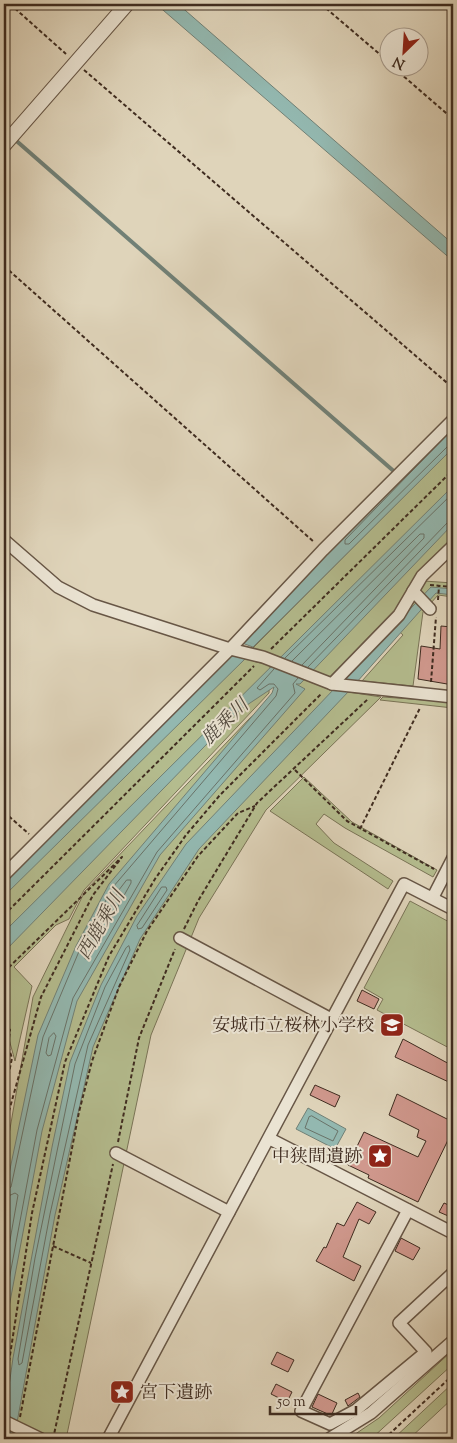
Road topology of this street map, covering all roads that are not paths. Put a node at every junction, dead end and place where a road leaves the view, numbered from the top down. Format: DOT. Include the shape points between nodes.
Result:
graph roads {
  1 [pos="127,4"];
  2 [pos="4,145"];
  3 [pos="453,420"];
  4 [pos="4,540"];
  5 [pos="453,546"];
  6 [pos="230,650"];
  7 [pos="336,684"];
  8 [pos="453,697"];
  9 [pos="453,858"];
  10 [pos="4,875"];
  11 [pos="433,897"];
  12 [pos="453,908"];
  13 [pos="180,938"];
  14 [pos="333,1020"];
  15 [pos="270,1139"];
  16 [pos="116,1153"];
  17 [pos="408,1210"];
  18 [pos="229,1212"];
  19 [pos="453,1233"];
  20 [pos="453,1273"];
  21 [pos="453,1342"];
  22 [pos="4,1420"];
  23 [pos="41,1439"];
  24 [pos="108,1439"];
  25 [pos="329,1439"];
  1 -- 2 [label="street"];
  3 -- 6 [label="street" via="323,550"];
  4 -- 6 [label="street" via="58,587 93,605"];
  5 -- 7 [label="street" via="422,576 426,601 399,616"];
  6 -- 7 [label="street"];
  6 -- 10 [label="street"];
  7 -- 8 [label="street"];
  9 -- 11 [label="street"];
  11 -- 12 [label="street"];
  11 -- 14 [label="street" via="404,884"];
  13 -- 14 [label="street"];
  14 -- 15 [label="street"];
  15 -- 17 [label="street"];
  15 -- 18 [label="street"];
  16 -- 18 [label="street"];
  17 -- 19 [label="street"];
  17 -- 20 [label="street" via="300,1411 330,1424 356,1410 426,1352 400,1323"];
  18 -- 24 [label="street"];
  21 -- 25 [label="street" via="371,1413"];
  22 -- 23 [label="street"];
}
